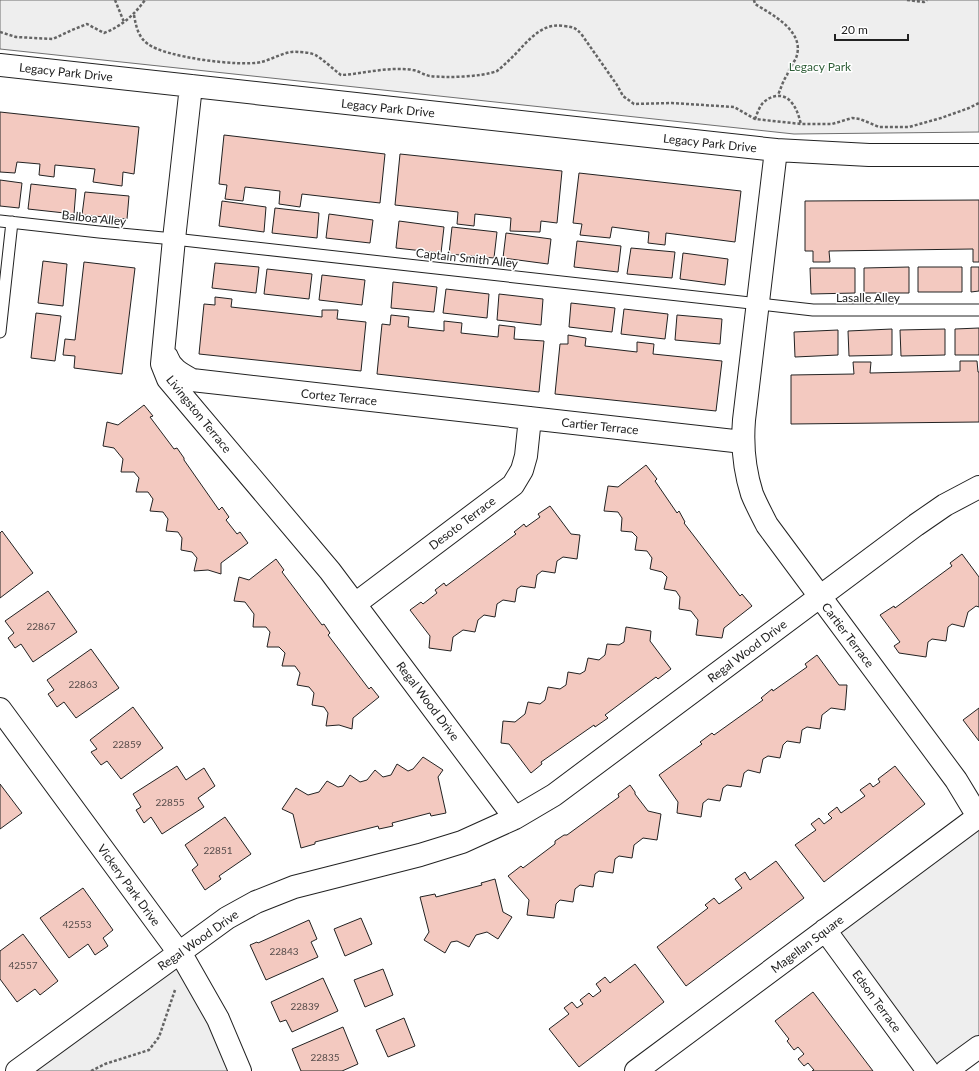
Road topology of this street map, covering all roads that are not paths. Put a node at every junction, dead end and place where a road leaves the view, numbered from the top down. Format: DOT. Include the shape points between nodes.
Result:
graph roads {
  1 [pos="0,65"];
  2 [pos="191,86"];
  3 [pos="776,150"];
  4 [pos="979,155"];
  5 [pos="0,221"];
  6 [pos="12,222"];
  7 [pos="174,239"];
  8 [pos="758,304"];
  9 [pos="979,310"];
  10 [pos="0,332"];
  11 [pos="164,348"];
  12 [pos="530,418"];
  13 [pos="743,442"];
  14 [pos="979,487"];
  15 [pos="820,597"];
  16 [pos="355,604"];
  17 [pos="0,709"];
  18 [pos="979,817"];
  19 [pos="516,818"];
  20 [pos="826,930"];
  21 [pos="182,957"];
  22 [pos="979,1047"];
  23 [pos="17,1071"];
  24 [pos="240,1071"];
  25 [pos="636,1071"];
  26 [pos="928,1071"];
  27 [pos="946,1071"];
  1 -- 2 [label="street, Legacy Park Drive"];
  2 -- 3 [label="street, Legacy Park Drive"];
  2 -- 7 [label="street, Livingston Terrace"];
  3 -- 4 [label="street, Legacy Park Drive" via="869,155"];
  3 -- 8 [label="street"];
  5 -- 6 [label="lane, Balboa Alley"];
  6 -- 7 [label="lane, Balboa Alley"];
  6 -- 10 [label="lane"];
  7 -- 8 [label="lane, Captain Smith Alley"];
  7 -- 11 [label="street, Livingston Terrace"];
  8 -- 9 [label="lane, Lasalle Alley" via="813,310"];
  8 -- 13 [label="street, Cartier Terrace"];
  11 -- 12 [label="street, Cortez Terrace" via="169,362 179,373 192,380"];
  11 -- 16 [label="street, Livingston Terrace" via="162,364 168,379"];
  12 -- 13 [label="street, Cartier Terrace"];
  12 -- 16 [label="street, Desoto Terrace" via="526,456 522,470 513,485"];
  13 -- 15 [label="street, Cartier Terrace" via="744,461 752,494 767,525"];
  14 -- 15 [label="street, Regal Wood Drive" via="916,525"];
  15 -- 18 [label="street, Cartier Terrace" via="956,780"];
  15 -- 19 [label="street, Regal Wood Drive" via="554,795"];
  16 -- 19 [label="street, Regal Wood Drive"];
  17 -- 21 [label="street, Vickery Park Drive"];
  18 -- 20 [label="street, Magellan Square"];
  19 -- 21 [label="street, Regal Wood Drive" via="462,842 294,887 256,902 227,918"];
  20 -- 25 [label="street, Magellan Square"];
  20 -- 26 [label="street, Edson Terrace"];
  21 -- 23 [label="street, Regal Wood Drive"];
  21 -- 24 [label="street, Vickery Park Drive" via="218,1019"];
  22 -- 27 [label="street"];
}
